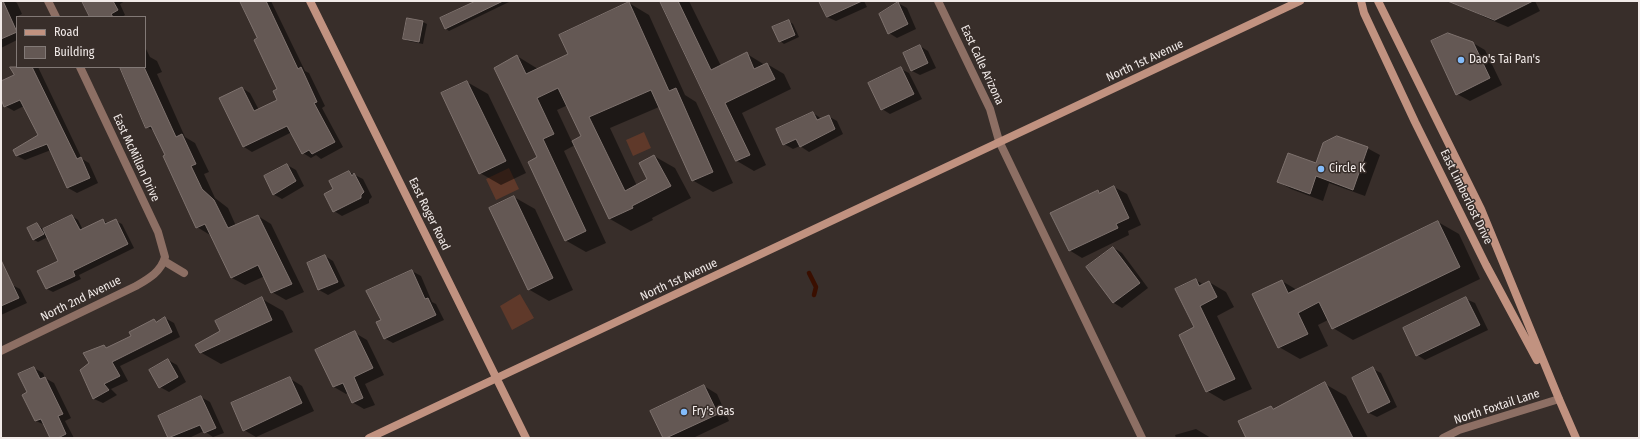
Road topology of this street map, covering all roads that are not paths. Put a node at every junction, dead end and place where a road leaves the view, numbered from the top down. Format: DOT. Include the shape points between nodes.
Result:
graph roads {
  1 [pos="48,1"];
  2 [pos="310,1"];
  3 [pos="938,1"];
  4 [pos="1300,1"];
  5 [pos="1361,1"];
  6 [pos="1378,1"];
  7 [pos="56,16"];
  8 [pos="80,68"];
  9 [pos="999,141"];
  10 [pos="164,261"];
  11 [pos="184,272"];
  12 [pos="1,351"];
  13 [pos="497,379"];
  14 [pos="1559,399"];
  15 [pos="369,438"];
  16 [pos="526,438"];
  17 [pos="1142,438"];
  18 [pos="1442,438"];
  19 [pos="1576,438"];
  1 -- 7 [label="street"];
  2 -- 13 [label="street, East Roger Road"];
  3 -- 9 [label="street, East Calle Arizona" via="990,109"];
  4 -- 9 [label="street, North 1st Avenue"];
  5 -- 14 [label="street, East Limberlost Drive" via="1364,13 1460,213"];
  6 -- 14 [label="street, East Limberlost Drive" via="1481,210"];
  8 -- 10 [label="street, East McMillan Drive" via="158,232 164,247"];
  9 -- 13 [label="street, North 1st Avenue"];
  9 -- 17 [label="street"];
  10 -- 11 [label="street"];
  10 -- 12 [label="street, North 2nd Avenue" via="150,278 136,286"];
  13 -- 15 [label="street, North 1st Avenue"];
  13 -- 16 [label="street, East Roger Road"];
  14 -- 18 [label="street, North Foxtail Lane" via="1459,430"];
  14 -- 19 [label="street, East Limberlost Drive"];
}
